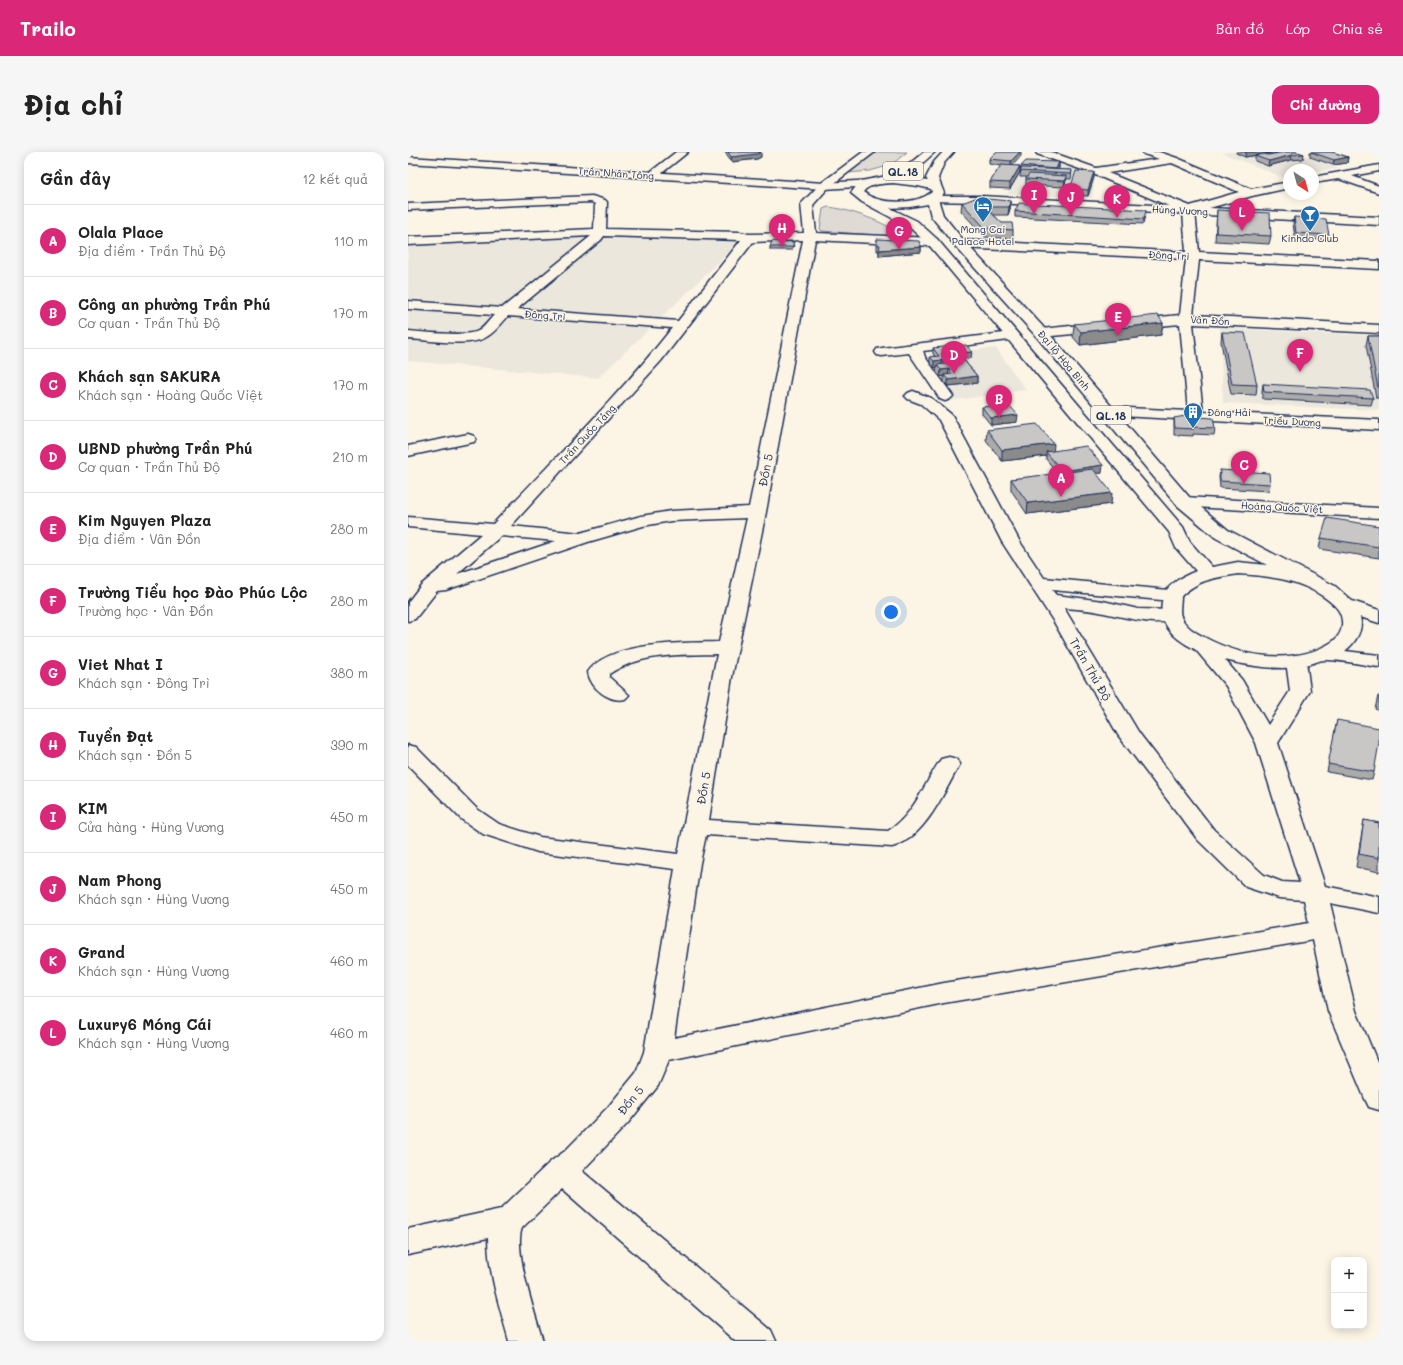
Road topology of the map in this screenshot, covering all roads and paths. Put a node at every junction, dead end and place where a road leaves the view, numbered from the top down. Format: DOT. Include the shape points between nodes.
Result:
graph roads {
  1 [pos="683,152"];
  2 [pos="870,152"];
  3 [pos="930,152"];
  4 [pos="949,152"];
  5 [pos="1041,152"];
  6 [pos="1148,152"];
  7 [pos="408,160"];
  8 [pos="1173,160"];
  9 [pos="1379,168"];
  10 [pos="1095,171"];
  11 [pos="653,175"];
  12 [pos="1339,175"];
  13 [pos="1319,179"];
  14 [pos="872,182"];
  15 [pos="824,186"];
  16 [pos="1283,186"];
  17 [pos="1379,190"];
  18 [pos="934,193"];
  19 [pos="1250,193"];
  20 [pos="866,200"];
  21 [pos="408,207"];
  22 [pos="1189,210"];
  23 [pos="1379,221"];
  24 [pos="600,232"];
  25 [pos="810,236"];
  26 [pos="749,238"];
  27 [pos="408,242"];
  28 [pos="933,242"];
  29 [pos="960,244"];
  30 [pos="1193,256"];
  31 [pos="1379,266"];
  32 [pos="408,305"];
  33 [pos="506,312"];
  34 [pos="1186,319"];
  35 [pos="682,325"];
  36 [pos="1379,328"];
  37 [pos="1041,333"];
  38 [pos="408,336"];
  39 [pos="1012,336"];
  40 [pos="915,348"];
  41 [pos="882,352"];
  42 [pos="913,396"];
  43 [pos="945,396"];
  44 [pos="1107,411"];
  45 [pos="1077,413"];
  46 [pos="1196,416"];
  47 [pos="1379,425"];
  48 [pos="468,439"];
  49 [pos="408,451"];
  50 [pos="1184,502"];
  51 [pos="757,512"];
  52 [pos="1379,512"];
  53 [pos="408,522"];
  54 [pos="498,529"];
  55 [pos="582,538"];
  56 [pos="1208,572"];
  57 [pos="428,589"];
  58 [pos="1328,590"];
  59 [pos="1044,591"];
  60 [pos="1172,595"];
  61 [pos="408,596"];
  62 [pos="1346,605"];
  63 [pos="408,615"];
  64 [pos="1171,616"];
  65 [pos="1379,617"];
  66 [pos="1201,644"];
  67 [pos="728,648"];
  68 [pos="1324,654"];
  69 [pos="1296,661"];
  70 [pos="1379,661"];
  71 [pos="618,694"];
  72 [pos="1267,743"];
  73 [pos="408,752"];
  74 [pos="949,764"];
  75 [pos="696,827"];
  76 [pos="688,863"];
  77 [pos="1315,892"];
  78 [pos="1379,905"];
  79 [pos="1323,930"];
  80 [pos="658,1052"];
  81 [pos="1379,1099"];
  82 [pos="561,1171"];
  83 [pos="510,1220"];
  84 [pos="408,1242"];
  85 [pos="526,1341"];
  86 [pos="759,1341"];
  1 -- 11 [label="main road"];
  2 -- 15 [label="main road"];
  3 -- 14 [label="main road, QL.18" via="912,167"];
  4 -- 18 [label="main road, Đại lộ Hòa Bình / QL.18" via="939,162 932,178"];
  5 -- 10 [label="main road"];
  6 -- 8 [label="main road"];
  7 -- 11 [label="main road, Trần Nhân Tông"];
  8 -- 10 [label="main road"];
  8 -- 19 [label="main road"];
  9 -- 12 [label="main road"];
  10 -- 22 [label="main road"];
  11 -- 15 [label="main road, Trần Nhân Tông"];
  12 -- 13 [label="main road"];
  12 -- 17 [label="main road"];
  14 -- 15 [label="main road"];
  14 -- 18 [label="main road" via="906,180 923,183"];
  14 -- 20 [label="main road" via="858,189 857,193"];
  15 -- 20 [label="main road"];
  15 -- 25 [label="main road, Đồn 5" via="807,204"];
  16 -- 19 [label="main road"];
  18 -- 20 [label="main road" via="900,204"];
  18 -- 22 [label="main road, Hùng Vương" via="981,199"];
  18 -- 29 [label="main road, Đại lộ Hòa Bình / QL.18" via="937,216"];
  19 -- 22 [label="main road"];
  20 -- 28 [label="main road, QL.18" via="913,224"];
  21 -- 24 [label="main road" via="592,199 601,202"];
  22 -- 23 [label="main road, Hùng Vương"];
  22 -- 30 [label="main road"];
  24 -- 26 [label="main road" via="677,233"];
  24 -- 27 [label="main road"];
  24 -- 33 [label="main road"];
  25 -- 26 [label="main road"];
  25 -- 28 [label="main road"];
  25 -- 51 [label="main road, Đồn 5"];
  26 -- 35 [label="main road, Trần Quốc Tảng"];
  28 -- 29 [label="main road, Đông Trì"];
  28 -- 39 [label="main road, QL.18"];
  29 -- 30 [label="main road, Đông Trì"];
  29 -- 37 [label="main road, Đại lộ Hòa Bình / QL.18"];
  30 -- 31 [label="main road, Đông Trì"];
  30 -- 34 [label="main road"];
  32 -- 33 [label="main road, Đông Trì"];
  33 -- 35 [label="main road, Đông Trì"];
  33 -- 38 [label="main road" via="483,334 474,337"];
  34 -- 36 [label="main road, Vân Đồn"];
  34 -- 37 [label="main road, Vân Đồn"];
  34 -- 46 [label="main road"];
  35 -- 54 [label="main road, Trần Quốc Tảng" via="629,388"];
  37 -- 39 [label="main road, Vân Đồn"];
  37 -- 44 [label="main road, Đại lộ Hòa Bình / QL.18"];
  39 -- 40 [label="main road, Vân Đồn"];
  39 -- 45 [label="main road, QL.18"];
  40 -- 41 [label="main road, Vân Đồn"];
  40 -- 43 [label="main road" via="918,357"];
  42 -- 59 [label="main road, Trần Thủ Độ" via="926,401 946,418 1011,542"];
  44 -- 45 [label="main road, Triều Dương"];
  44 -- 46 [label="main road, Triều Dương"];
  44 -- 50 [label="main road, Đại lộ Hòa Bình / QL.18"];
  45 -- 56 [label="main road, QL.18" via="1177,531 1182,544"];
  46 -- 47 [label="main road, Triều Dương"];
  48 -- 49 [label="main road"];
  50 -- 52 [label="main road, Hoàng Quốc Việt"];
  50 -- 58 [label="main road, Đại lộ Hòa Bình / QL.18" via="1222,534"];
  51 -- 55 [label="main road" via="656,518"];
  51 -- 67 [label="main road, Đồn 5"];
  53 -- 54 [label="main road"];
  54 -- 55 [label="main road"];
  54 -- 57 [label="main road, Trần Quốc Tảng"];
  55 -- 57 [label="main road"];
  56 -- 58 [label="main road, QL.18" via="1238,568 1270,570 1301,578"];
  56 -- 60 [label="main road, QL.18" via="1186,582"];
  57 -- 61 [label="main road"];
  57 -- 63 [label="main road, Trần Quốc Tảng"];
  58 -- 62 [label="main road, QL.18"];
  59 -- 60 [label="main road"];
  59 -- 64 [label="main road" via="1138,615"];
  59 -- 77 [label="main road, Trần Thủ Độ" via="1129,735 1206,836 1255,881 1279,890"];
  60 -- 64 [label="main road"];
  62 -- 65 [label="main road, QL.18"];
  62 -- 68 [label="main road" via="1352,622 1350,634 1340,645"];
  64 -- 66 [label="main road" via="1181,631"];
  66 -- 69 [label="main road" via="1246,659"];
  66 -- 72 [label="main road" via="1235,684"];
  67 -- 71 [label="main road" via="648,652 606,665 598,672 599,679"];
  67 -- 75 [label="main road, Đồn 5"];
  68 -- 69 [label="main road"];
  68 -- 70 [label="main road"];
  69 -- 72 [label="main road" via="1300,691"];
  72 -- 77 [label="main road"];
  73 -- 76 [label="main road" via="469,814 491,829 538,844"];
  74 -- 75 [label="main road" via="913,822 892,840"];
  75 -- 76 [label="main road, Đồn 5"];
  76 -- 80 [label="main road, Đồn 5"];
  77 -- 78 [label="main road, Trần Thủ Độ"];
  77 -- 79 [label="main road"];
  79 -- 80 [label="main road" via="944,993"];
  79 -- 81 [label="main road" via="1342,1011"];
  80 -- 82 [label="main road, Đồn 5" via="648,1078 623,1109 576,1159"];
  82 -- 83 [label="main road, Đồn 5"];
  82 -- 86 [label="main road"];
  83 -- 84 [label="main road"];
  83 -- 85 [label="main road, Đồn 5" via="504,1234 504,1246 512,1292"];
}
